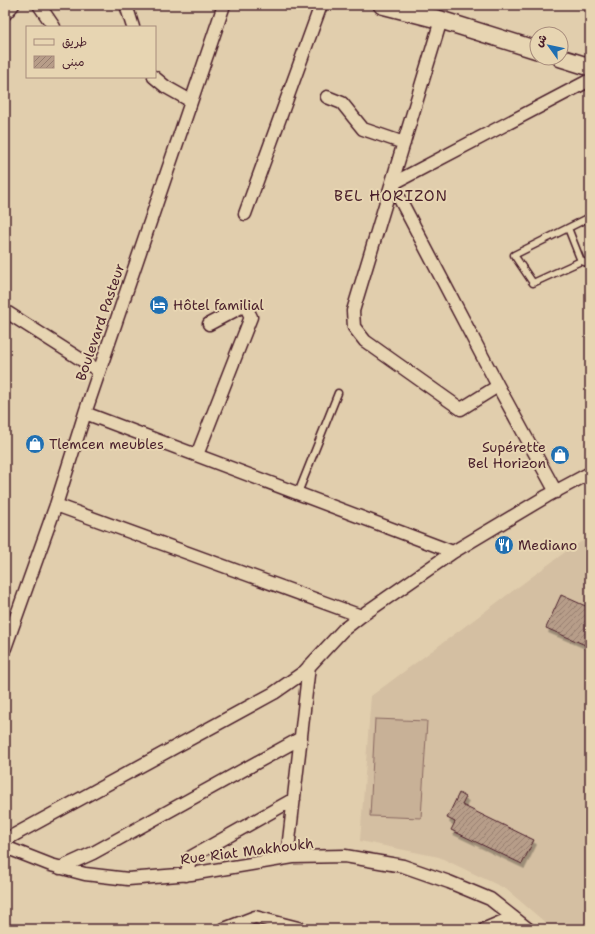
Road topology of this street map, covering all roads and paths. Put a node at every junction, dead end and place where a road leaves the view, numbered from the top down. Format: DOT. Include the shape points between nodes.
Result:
graph roads {
  1 [pos="13,5"];
  2 [pos="39,5"];
  3 [pos="126,5"];
  4 [pos="224,5"];
  5 [pos="321,5"];
  6 [pos="382,5"];
  7 [pos="5,14"];
  8 [pos="440,20"];
  9 [pos="53,26"];
  10 [pos="133,26"];
  11 [pos="529,48"];
  12 [pos="569,60"];
  13 [pos="590,67"];
  14 [pos="155,78"];
  15 [pos="590,80"];
  16 [pos="327,98"];
  17 [pos="191,101"];
  18 [pos="404,143"];
  19 [pos="392,184"];
  20 [pos="245,214"];
  21 [pos="590,217"];
  22 [pos="568,228"];
  23 [pos="581,261"];
  24 [pos="590,264"];
  25 [pos="5,310"];
  26 [pos="210,324"];
  27 [pos="99,371"];
  28 [pos="498,386"];
  29 [pos="338,393"];
  30 [pos="85,414"];
  31 [pos="197,455"];
  32 [pos="590,473"];
  33 [pos="556,492"];
  34 [pos="298,493"];
  35 [pos="56,505"];
  36 [pos="453,552"];
  37 [pos="361,616"];
  38 [pos="5,648"];
  39 [pos="310,666"];
  40 [pos="301,738"];
  41 [pos="294,799"];
  42 [pos="5,840"];
  43 [pos="5,847"];
  44 [pos="287,858"];
  45 [pos="60,868"];
  46 [pos="186,875"];
  47 [pos="513,917"];
  48 [pos="287,927"];
  49 [pos="224,929"];
  50 [pos="302,929"];
  51 [pos="485,929"];
  52 [pos="528,929"];
  1 -- 7 [label="street"];
  2 -- 9 [label="street"];
  3 -- 10 [label="street"];
  4 -- 17 [label="street, Boulevard Pasteur"];
  5 -- 20 [label="street"];
  6 -- 8 [label="main road"];
  8 -- 11 [label="main road"];
  8 -- 18 [label="street"];
  12 -- 13 [label="main road"];
  14 -- 17 [label="street"];
  15 -- 19 [label="street"];
  16 -- 18 [label="street" via="342,103 363,129"];
  17 -- 27 [label="street, Boulevard Pasteur"];
  18 -- 19 [label="street"];
  19 -- 28 [label="street"];
  19 -- 28 [label="street" via="354,311 354,327 365,341 461,409"];
  21 -- 22 [label="lane"];
  22 -- 23 [label="lane"];
  22 -- 23 [label="lane" via="514,255 533,283"];
  23 -- 24 [label="lane"];
  25 -- 27 [label="street"];
  26 -- 31 [label="street" via="245,305 251,317"];
  27 -- 30 [label="street, Boulevard Pasteur"];
  28 -- 33 [label="street"];
  29 -- 34 [label="lane"];
  30 -- 31 [label="street"];
  30 -- 35 [label="street, Boulevard Pasteur"];
  31 -- 34 [label="street"];
  32 -- 33 [label="street"];
  33 -- 36 [label="street"];
  34 -- 36 [label="street"];
  35 -- 37 [label="street"];
  35 -- 38 [label="street, Boulevard Pasteur"];
  36 -- 37 [label="street"];
  37 -- 39 [label="street" via="343,630"];
  39 -- 40 [label="street"];
  39 -- 42 [label="street" via="274,693"];
  40 -- 41 [label="street"];
  40 -- 45 [label="street" via="93,853"];
  41 -- 44 [label="street"];
  41 -- 46 [label="street" via="191,857"];
  43 -- 45 [label="street, Rue Riat Makhoukh"];
  44 -- 46 [label="street, Rue Riat Makhoukh"];
  44 -- 47 [label="street, Rue Riat Makhoukh" via="345,856 403,866 490,899"];
  45 -- 46 [label="street, Rue Riat Makhoukh" via="84,874 128,879"];
  47 -- 51 [label="street"];
  47 -- 52 [label="street, Rue Riat Makhoukh"];
  48 -- 49 [label="street" via="254,917"];
  48 -- 50 [label="street"];
}
